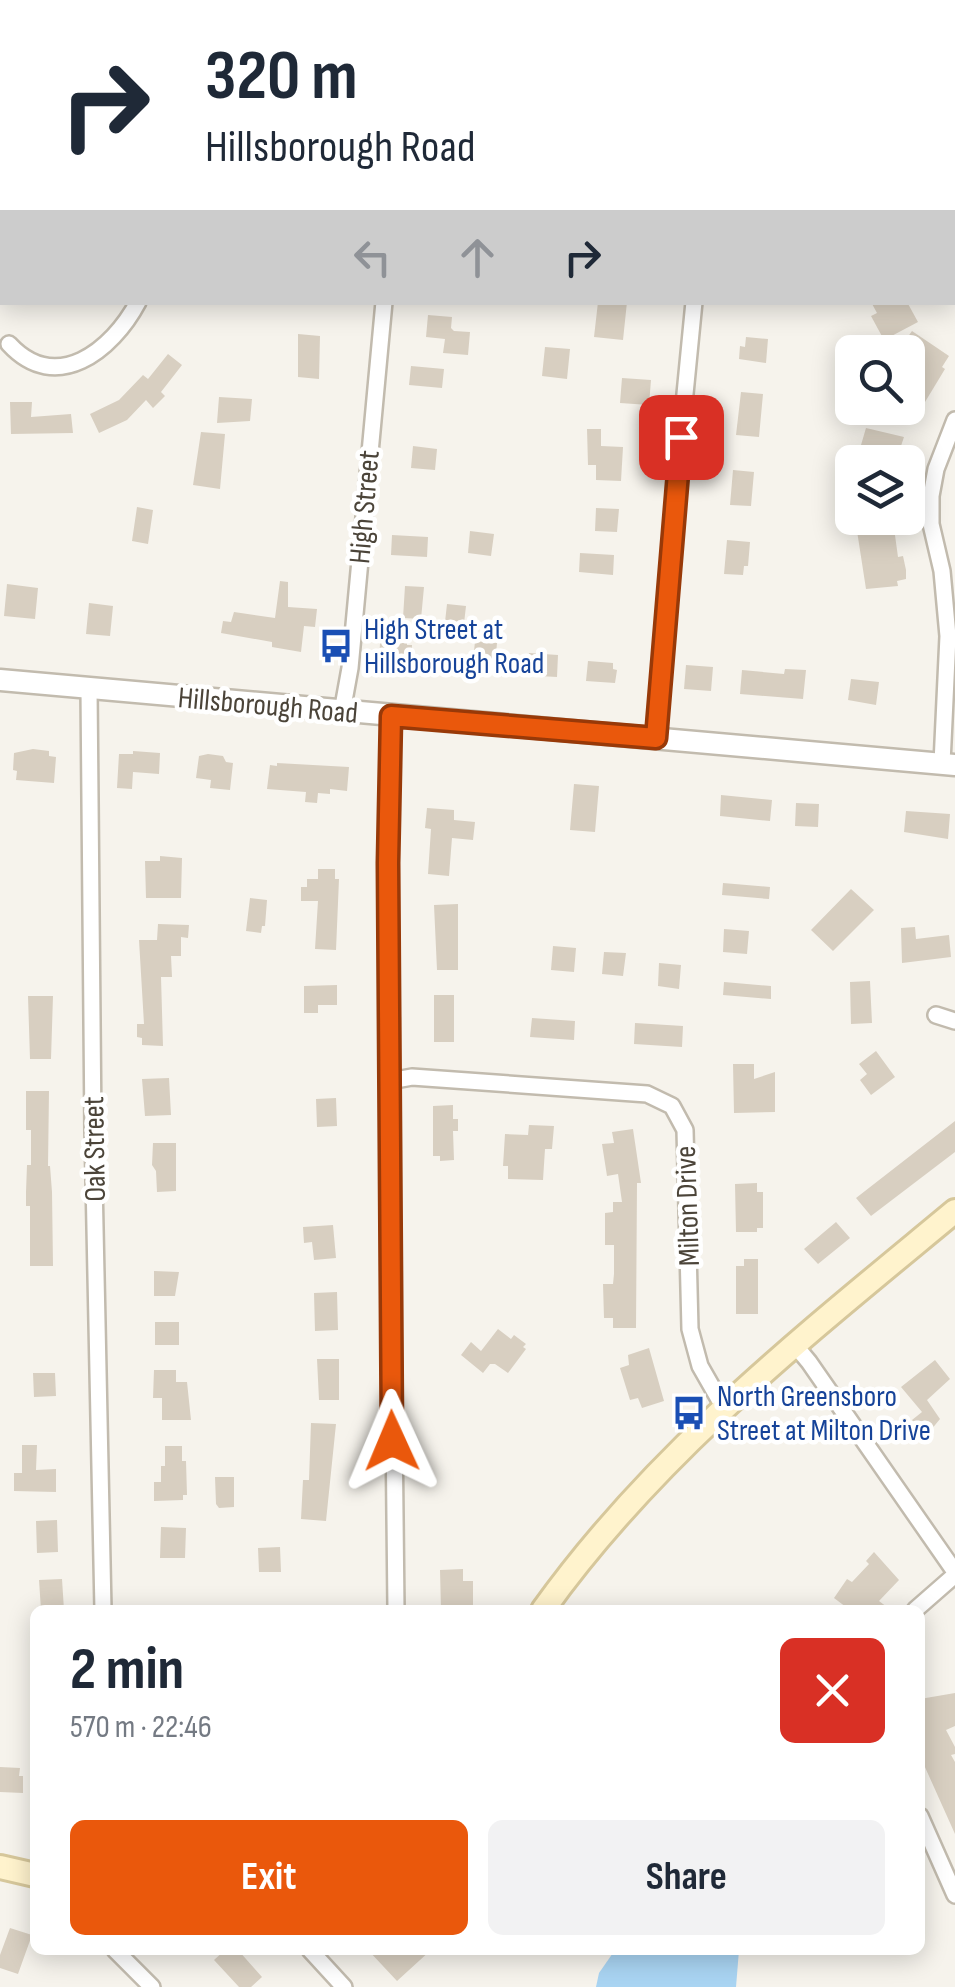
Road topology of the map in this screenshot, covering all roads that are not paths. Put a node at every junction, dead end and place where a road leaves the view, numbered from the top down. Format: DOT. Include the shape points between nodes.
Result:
graph roads {
  1 [pos="136,305"];
  2 [pos="384,305"];
  3 [pos="694,305"];
  4 [pos="9,344"];
  5 [pos="955,420"];
  6 [pos="0,680"];
  7 [pos="89,689"];
  8 [pos="342,712"];
  9 [pos="391,716"];
  10 [pos="656,738"];
  11 [pos="948,764"];
  12 [pos="936,1015"];
  13 [pos="955,1020"];
  14 [pos="390,1081"];
  15 [pos="955,1211"];
  16 [pos="794,1344"];
  17 [pos="724,1408"];
  18 [pos="955,1574"];
  19 [pos="103,1605"];
  20 [pos="396,1605"];
  21 [pos="547,1605"];
  22 [pos="921,1605"];
  23 [pos="925,1827"];
  24 [pos="0,1868"];
  25 [pos="30,1874"];
  26 [pos="955,1895"];
  27 [pos="120,1955"];
  28 [pos="315,1955"];
  29 [pos="152,1987"];
  30 [pos="344,1987"];
  1 -- 4 [label="street" via="116,337 72,364 38,365"];
  2 -- 8 [label="street, High Street"];
  3 -- 10 [label="street"];
  5 -- 11 [label="street" via="931,496 948,636"];
  6 -- 7 [label="street, Hillsborough Road"];
  7 -- 8 [label="street, Hillsborough Road"];
  7 -- 19 [label="street, Oak Street"];
  8 -- 9 [label="street, Hillsborough Road"];
  9 -- 10 [label="street, Hillsborough Road"];
  9 -- 14 [label="street"];
  10 -- 11 [label="street, Hillsborough Road"];
  12 -- 13 [label="street"];
  14 -- 17 [label="street, Milton Drive" via="412,1077 647,1094 672,1106 684,1130 693,1348"];
  14 -- 20 [label="street"];
  15 -- 16 [label="main road"];
  16 -- 17 [label="main road"];
  16 -- 18 [label="street"];
  17 -- 21 [label="main road" via="630,1504"];
  18 -- 22 [label="street"];
  23 -- 26 [label="street"];
  24 -- 25 [label="main road"];
  27 -- 29 [label="street"];
  28 -- 30 [label="street"];
}
